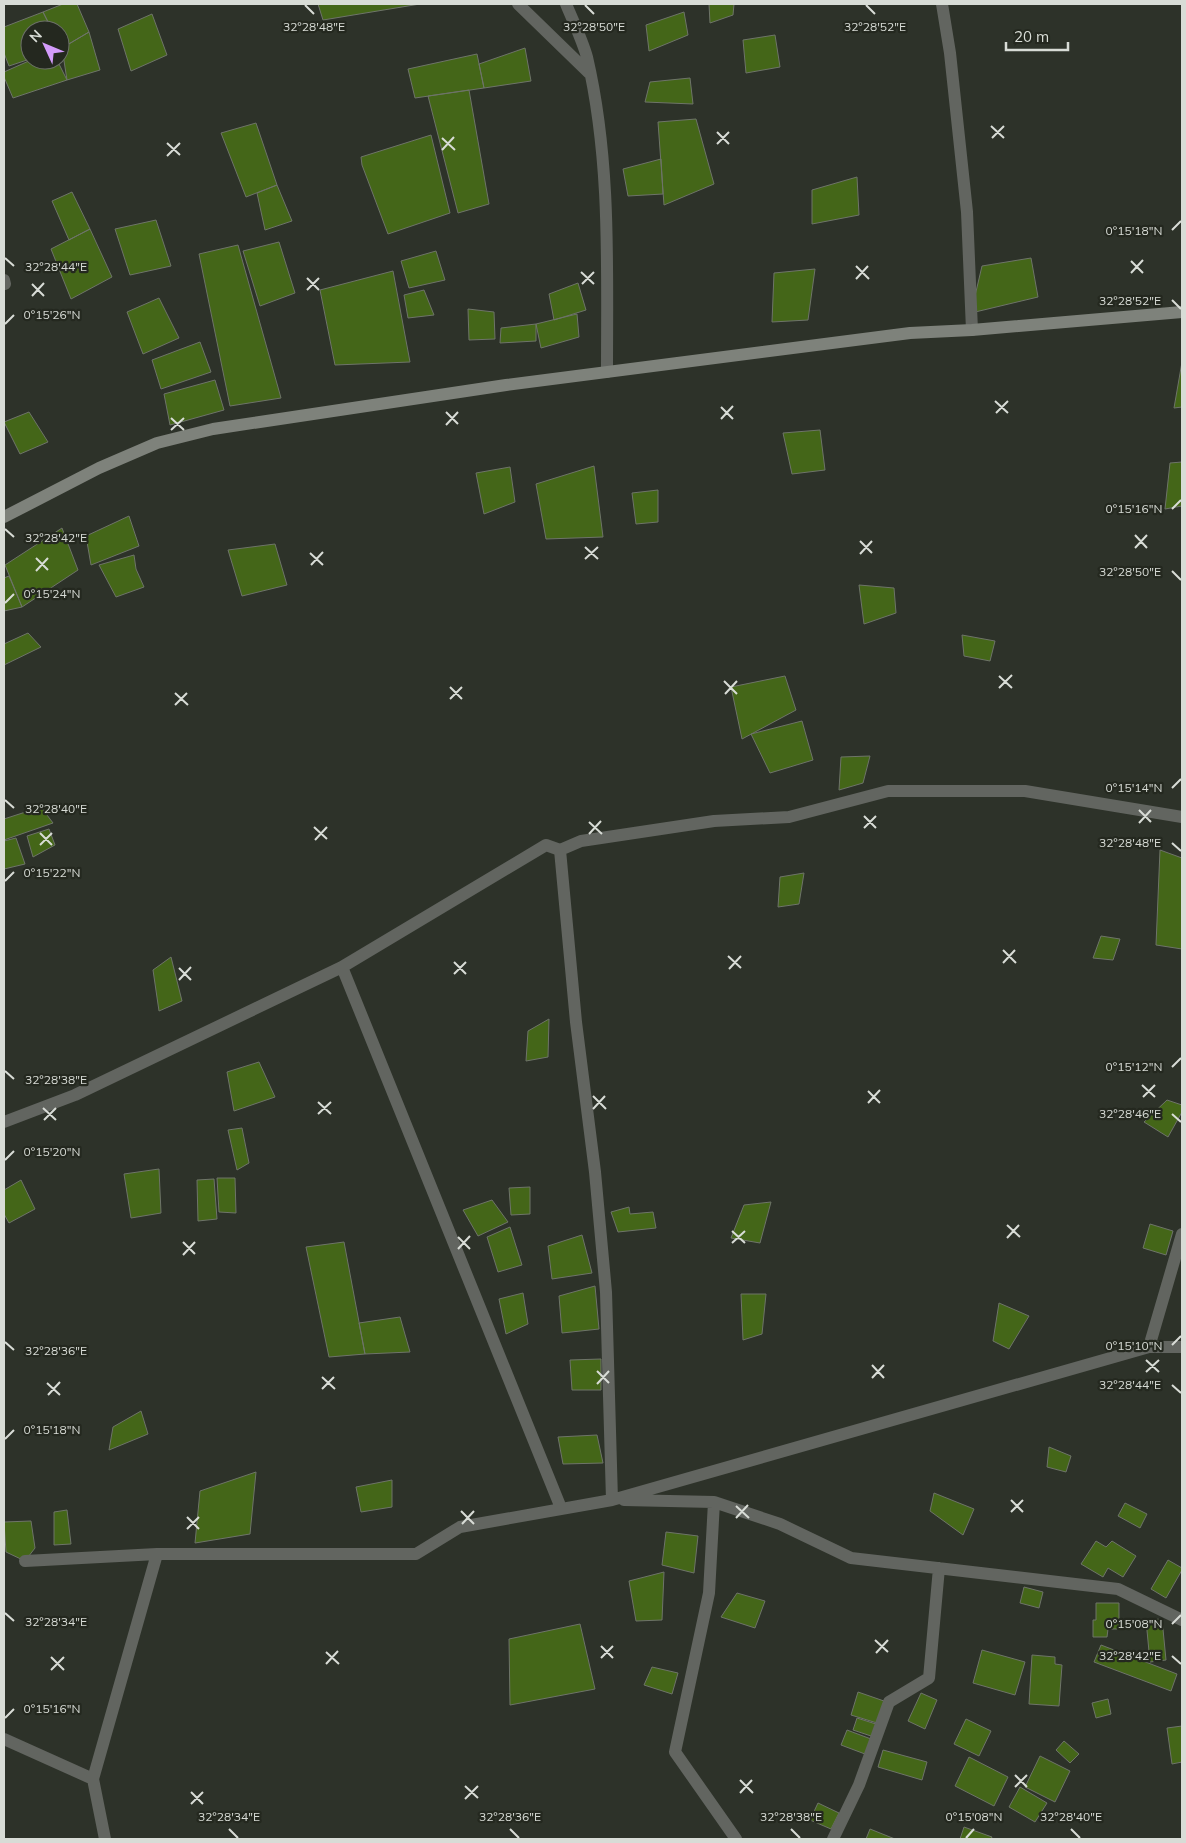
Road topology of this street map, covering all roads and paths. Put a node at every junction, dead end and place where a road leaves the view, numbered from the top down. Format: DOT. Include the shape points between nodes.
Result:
graph roads {
  1 [pos="518,4"];
  2 [pos="566,4"];
  3 [pos="942,4"];
  4 [pos="589,73"];
  5 [pos="1182,312"];
  6 [pos="972,330"];
  7 [pos="607,372"];
  8 [pos="4,517"];
  9 [pos="1182,816"];
  10 [pos="560,850"];
  11 [pos="342,966"];
  12 [pos="4,1122"];
  13 [pos="1182,1234"];
  14 [pos="1149,1347"];
  15 [pos="1182,1347"];
  16 [pos="612,1500"];
  17 [pos="714,1502"];
  18 [pos="562,1508"];
  19 [pos="158,1554"];
  20 [pos="26,1561"];
  21 [pos="940,1568"];
  22 [pos="1182,1620"];
  23 [pos="4,1739"];
  24 [pos="93,1779"];
  25 [pos="104,1839"];
  26 [pos="736,1839"];
  27 [pos="833,1839"];
  1 -- 4 [label="street"];
  2 -- 4 [label="street" via="586,55"];
  3 -- 6 [label="street" via="967,212"];
  4 -- 7 [label="street" via="599,129 607,221"];
  5 -- 6 [label="street"];
  6 -- 7 [label="street" via="910,333"];
  7 -- 8 [label="street" via="213,429 157,444 99,468"];
  9 -- 10 [label="street" via="1025,790 888,791 789,817 714,821 581,841"];
  10 -- 11 [label="street" via="546,845"];
  10 -- 16 [label="street" via="606,1292"];
  11 -- 12 [label="street" via="74,1095"];
  11 -- 18 [label="street"];
  13 -- 14 [label="street"];
  14 -- 15 [label="street"];
  14 -- 16 [label="street"];
  16 -- 17 [label="street"];
  16 -- 18 [label="street"];
  17 -- 21 [label="street" via="780,1524 851,1558"];
  17 -- 26 [label="street" via="709,1593 675,1752"];
  18 -- 19 [label="street" via="460,1527 416,1554"];
  19 -- 20 [label="street"];
  19 -- 24 [label="street"];
  21 -- 22 [label="street" via="1118,1589"];
  21 -- 27 [label="street" via="929,1678 889,1702 859,1785"];
  23 -- 24 [label="street"];
  24 -- 25 [label="street"];
}
